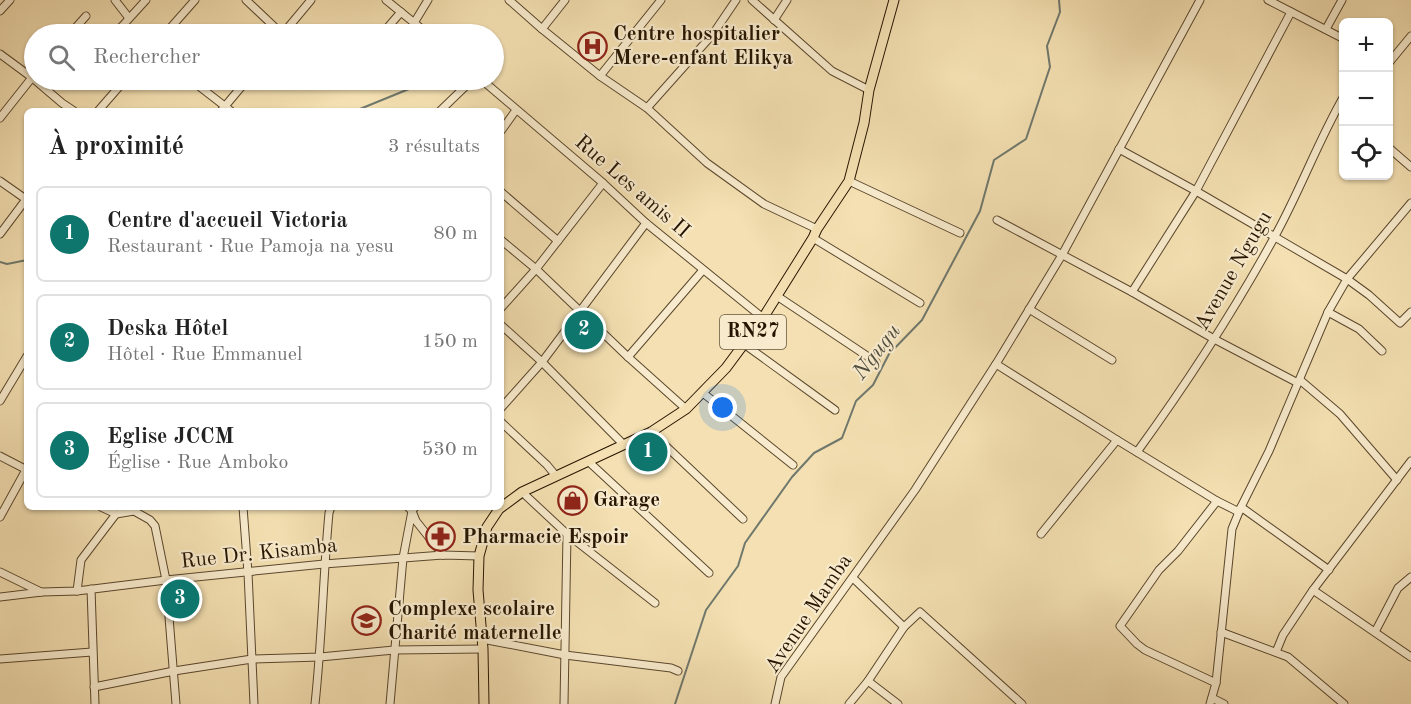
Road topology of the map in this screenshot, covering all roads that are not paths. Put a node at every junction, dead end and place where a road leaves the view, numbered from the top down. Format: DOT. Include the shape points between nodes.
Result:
graph roads {
  1 [pos="10,0"];
  2 [pos="115,0"];
  3 [pos="146,0"];
  4 [pos="195,0"];
  5 [pos="246,0"];
  6 [pos="311,0"];
  7 [pos="386,0"];
  8 [pos="428,0"];
  9 [pos="509,0"];
  10 [pos="565,0"];
  11 [pos="661,0"];
  12 [pos="736,0"];
  13 [pos="752,0"];
  14 [pos="787,0"];
  15 [pos="894,0"];
  16 [pos="1200,0"];
  17 [pos="1268,0"];
  18 [pos="1342,0"];
  19 [pos="0,11"];
  20 [pos="401,12"];
  21 [pos="1291,12"];
  22 [pos="86,16"];
  23 [pos="129,18"];
  24 [pos="774,20"];
  25 [pos="414,23"];
  26 [pos="79,24"];
  27 [pos="124,24"];
  28 [pos="174,24"];
  29 [pos="275,24"];
  30 [pos="293,24"];
  31 [pos="391,24"];
  32 [pos="542,29"];
  33 [pos="1326,29"];
  34 [pos="1339,36"];
  35 [pos="1411,36"];
  36 [pos="0,54"];
  37 [pos="1393,59"];
  38 [pos="24,70"];
  39 [pos="600,76"];
  40 [pos="24,89"];
  41 [pos="48,90"];
  42 [pos="116,90"];
  43 [pos="203,90"];
  44 [pos="240,90"];
  45 [pos="462,90"];
  46 [pos="493,90"];
  47 [pos="869,90"];
  48 [pos="1339,104"];
  49 [pos="70,108"];
  50 [pos="101,108"];
  51 [pos="225,108"];
  52 [pos="227,108"];
  53 [pos="443,108"];
  54 [pos="647,108"];
  55 [pos="1336,109"];
  56 [pos="516,110"];
  57 [pos="1339,110"];
  58 [pos="0,118"];
  59 [pos="504,127"];
  60 [pos="1119,149"];
  61 [pos="1393,151"];
  62 [pos="1411,167"];
  63 [pos="1,181"];
  64 [pos="849,181"];
  65 [pos="603,183"];
  66 [pos="1196,191"];
  67 [pos="504,195"];
  68 [pos="24,197"];
  69 [pos="24,203"];
  70 [pos="1411,203"];
  71 [pos="998,220"];
  72 [pos="646,223"];
  73 [pos="815,233"];
  74 [pos="960,233"];
  75 [pos="0,234"];
  76 [pos="1275,237"];
  77 [pos="558,241"];
  78 [pos="504,242"];
  79 [pos="1062,255"];
  80 [pos="536,269"];
  81 [pos="703,270"];
  82 [pos="1347,279"];
  83 [pos="1132,292"];
  84 [pos="777,296"];
  85 [pos="920,303"];
  86 [pos="504,305"];
  87 [pos="1029,309"];
  88 [pos="581,311"];
  89 [pos="1328,312"];
  90 [pos="1411,312"];
  91 [pos="763,318"];
  92 [pos="504,328"];
  93 [pos="1214,339"];
  94 [pos="744,344"];
  95 [pos="1382,351"];
  96 [pos="628,357"];
  97 [pos="1112,360"];
  98 [pos="24,361"];
  99 [pos="542,362"];
  100 [pos="876,362"];
  101 [pos="996,364"];
  102 [pos="1299,381"];
  103 [pos="703,393"];
  104 [pos="0,401"];
  105 [pos="504,405"];
  106 [pos="686,409"];
  107 [pos="835,410"];
  108 [pos="504,425"];
  109 [pos="651,432"];
  110 [pos="1117,440"];
  111 [pos="624,445"];
  112 [pos="1137,452"];
  113 [pos="0,456"];
  114 [pos="1411,461"];
  115 [pos="589,462"];
  116 [pos="793,465"];
  117 [pos="24,468"];
  118 [pos="24,474"];
  119 [pos="556,476"];
  120 [pos="1397,480"];
  121 [pos="522,492"];
  122 [pos="1217,501"];
  123 [pos="504,505"];
  124 [pos="107,510"];
  125 [pos="243,510"];
  126 [pos="330,510"];
  127 [pos="412,510"];
  128 [pos="413,510"];
  129 [pos="498,510"];
  130 [pos="1240,510"];
  131 [pos="116,514"];
  132 [pos="0,517"];
  133 [pos="743,519"];
  134 [pos="567,534"];
  135 [pos="1041,534"];
  136 [pos="443,555"];
  137 [pos="479,556"];
  138 [pos="403,558"];
  139 [pos="324,564"];
  140 [pos="1329,570"];
  141 [pos="0,572"];
  142 [pos="248,573"];
  143 [pos="709,573"];
  144 [pos="1411,577"];
  145 [pos="853,578"];
  146 [pos="166,580"];
  147 [pos="91,589"];
  148 [pos="1313,590"];
  149 [pos="77,591"];
  150 [pos="42,592"];
  151 [pos="0,597"];
  152 [pos="655,603"];
  153 [pos="904,627"];
  154 [pos="1221,632"];
  155 [pos="1375,632"];
  156 [pos="483,644"];
  157 [pos="394,650"];
  158 [pos="92,652"];
  159 [pos="1276,652"];
  160 [pos="565,655"];
  161 [pos="320,657"];
  162 [pos="1411,657"];
  163 [pos="0,659"];
  164 [pos="252,659"];
  165 [pos="678,670"];
  166 [pos="174,671"];
  167 [pos="868,681"];
  168 [pos="1216,683"];
  169 [pos="94,687"];
  170 [pos="1211,701"];
  171 [pos="95,704"];
  172 [pos="176,704"];
  173 [pos="254,704"];
  174 [pos="315,704"];
  175 [pos="390,704"];
  176 [pos="484,704"];
  177 [pos="564,704"];
  178 [pos="775,704"];
  179 [pos="849,704"];
  180 [pos="898,704"];
  181 [pos="1022,704"];
  182 [pos="1224,704"];
  183 [pos="1344,704"];
  1 -- 19 [label="street"];
  2 -- 23 [label="street"];
  3 -- 23 [label="street"];
  4 -- 28 [label="street"];
  5 -- 29 [label="street"];
  6 -- 30 [label="street"];
  7 -- 20 [label="street"];
  8 -- 25 [label="street"];
  9 -- 32 [label="street"];
  10 -- 32 [label="street"];
  11 -- 39 [label="street"];
  12 -- 54 [label="street" via="713,34"];
  13 -- 24 [label="street"];
  14 -- 24 [label="street"];
  15 -- 47 [label="main road, RN27"];
  16 -- 60 [label="street, Avenue Mamba"];
  17 -- 21 [label="street"];
  18 -- 33 [label="street"];
  20 -- 25 [label="street"];
  20 -- 31 [label="street"];
  21 -- 33 [label="street"];
  21 -- 66 [label="street"];
  22 -- 26 [label="street"];
  23 -- 27 [label="street"];
  24 -- 47 [label="street" via="832,71"];
  32 -- 39 [label="street"];
  33 -- 34 [label="street"];
  35 -- 37 [label="street"];
  36 -- 38 [label="street"];
  39 -- 54 [label="street"];
  40 -- 58 [label="street"];
  41 -- 49 [label="street"];
  42 -- 50 [label="street"];
  43 -- 51 [label="street"];
  44 -- 52 [label="street"];
  45 -- 53 [label="street"];
  46 -- 56 [label="street, Rue Les amis II"];
  47 -- 64 [label="main road, RN27"];
  48 -- 55 [label="street, Avenue Ngugu"];
  54 -- 73 [label="street" via="707,163 764,204"];
  55 -- 57 [label="street"];
  55 -- 76 [label="street, Avenue Ngugu"];
  56 -- 59 [label="street"];
  56 -- 65 [label="street, Rue Les amis II"];
  60 -- 66 [label="street"];
  60 -- 79 [label="street, Avenue Mamba"];
  61 -- 62 [label="street"];
  63 -- 68 [label="street"];
  64 -- 73 [label="main road, RN27"];
  64 -- 74 [label="street"];
  65 -- 72 [label="street, Rue Les amis II"];
  65 -- 77 [label="street"];
  66 -- 76 [label="street"];
  66 -- 83 [label="street"];
  67 -- 77 [label="street"];
  69 -- 75 [label="street"];
  70 -- 82 [label="street"];
  71 -- 79 [label="street"];
  72 -- 81 [label="street, Rue Les amis II"];
  72 -- 88 [label="street"];
  73 -- 84 [label="main road, RN27"];
  73 -- 85 [label="street"];
  76 -- 82 [label="street"];
  76 -- 93 [label="street, Avenue Ngugu"];
  77 -- 80 [label="street"];
  78 -- 80 [label="street"];
  79 -- 83 [label="street"];
  79 -- 87 [label="street, Avenue Mamba"];
  80 -- 86 [label="street"];
  80 -- 88 [label="street"];
  81 -- 91 [label="street, Rue Les amis II"];
  81 -- 96 [label="street"];
  82 -- 89 [label="street"];
  82 -- 90 [label="street" via="1400,323"];
  83 -- 93 [label="street"];
  84 -- 91 [label="main road, RN27"];
  84 -- 100 [label="street"];
  87 -- 97 [label="street"];
  87 -- 101 [label="street, Avenue Mamba"];
  88 -- 96 [label="street"];
  88 -- 99 [label="street"];
  89 -- 95 [label="street" via="1359,329"];
  89 -- 102 [label="street"];
  91 -- 94 [label="main road, RN27"];
  92 -- 99 [label="street"];
  93 -- 102 [label="street"];
  93 -- 112 [label="street, Avenue Ngugu"];
  94 -- 103 [label="main road, RN27"];
  94 -- 107 [label="street"];
  96 -- 106 [label="street"];
  98 -- 104 [label="street"];
  99 -- 105 [label="street"];
  99 -- 111 [label="street"];
  101 -- 110 [label="street"];
  101 -- 145 [label="street, Avenue Mamba"];
  102 -- 120 [label="street" via="1341,414"];
  102 -- 130 [label="street"];
  103 -- 106 [label="main road, RN27"];
  103 -- 116 [label="street"];
  106 -- 109 [label="main road, RN27"];
  108 -- 119 [label="street"];
  109 -- 111 [label="main road, RN27"];
  109 -- 133 [label="street"];
  110 -- 112 [label="street"];
  110 -- 135 [label="street"];
  111 -- 115 [label="main road, RN27"];
  112 -- 122 [label="street"];
  113 -- 117 [label="street"];
  114 -- 120 [label="street"];
  115 -- 119 [label="main road, RN27"];
  115 -- 143 [label="street"];
  118 -- 132 [label="street"];
  119 -- 121 [label="main road, RN27"];
  120 -- 140 [label="street"];
  121 -- 123 [label="main road, RN27"];
  121 -- 134 [label="street"];
  122 -- 130 [label="street"];
  122 -- 168 [label="street" via="1159,570 1120,626 1145,650"];
  124 -- 131 [label="street"];
  125 -- 142 [label="street"];
  126 -- 139 [label="street"];
  127 -- 138 [label="street"];
  128 -- 136 [label="street" via="416,521"];
  129 -- 137 [label="main road, RN27" via="487,527"];
  130 -- 140 [label="street"];
  130 -- 154 [label="street" via="1232,529"];
  131 -- 146 [label="street" via="134,511 155,526"];
  131 -- 149 [label="street" via="81,561"];
  134 -- 152 [label="street"];
  134 -- 160 [label="street"];
  136 -- 137 [label="street, Rue Dr. Kisamba"];
  136 -- 138 [label="street, Rue Dr. Kisamba"];
  137 -- 156 [label="main road, RN27"];
  138 -- 139 [label="street, Rue Dr. Kisamba"];
  138 -- 157 [label="street"];
  139 -- 142 [label="street, Rue Dr. Kisamba"];
  139 -- 161 [label="street"];
  140 -- 148 [label="street"];
  141 -- 150 [label="street, Rue Dr. Kisamba"];
  142 -- 146 [label="street, Rue Dr. Kisamba"];
  142 -- 164 [label="street"];
  144 -- 155 [label="street" via="1398,588"];
  145 -- 153 [label="street"];
  145 -- 178 [label="street, Avenue Mamba" via="781,677"];
  146 -- 147 [label="street, Rue Dr. Kisamba"];
  146 -- 166 [label="street"];
  147 -- 149 [label="street, Rue Dr. Kisamba"];
  147 -- 158 [label="street"];
  148 -- 155 [label="street"];
  148 -- 159 [label="street"];
  149 -- 150 [label="street, Rue Dr. Kisamba"];
  150 -- 151 [label="street, Rue Dr. Kisamba"];
  153 -- 167 [label="street"];
  153 -- 181 [label="street" via="920,612"];
  154 -- 159 [label="street"];
  154 -- 168 [label="street"];
  155 -- 162 [label="street"];
  156 -- 157 [label="street"];
  156 -- 160 [label="street"];
  156 -- 176 [label="main road, RN27"];
  157 -- 161 [label="street"];
  157 -- 175 [label="street"];
  158 -- 163 [label="street"];
  158 -- 169 [label="street"];
  159 -- 183 [label="street" via="1288,657"];
  160 -- 165 [label="street"];
  160 -- 177 [label="street"];
  161 -- 164 [label="street"];
  161 -- 174 [label="street"];
  164 -- 166 [label="street"];
  164 -- 173 [label="street"];
  166 -- 169 [label="street"];
  166 -- 172 [label="street"];
  167 -- 179 [label="street"];
  167 -- 180 [label="street"];
  168 -- 170 [label="street"];
  169 -- 171 [label="street"];
  170 -- 182 [label="street"];
}
